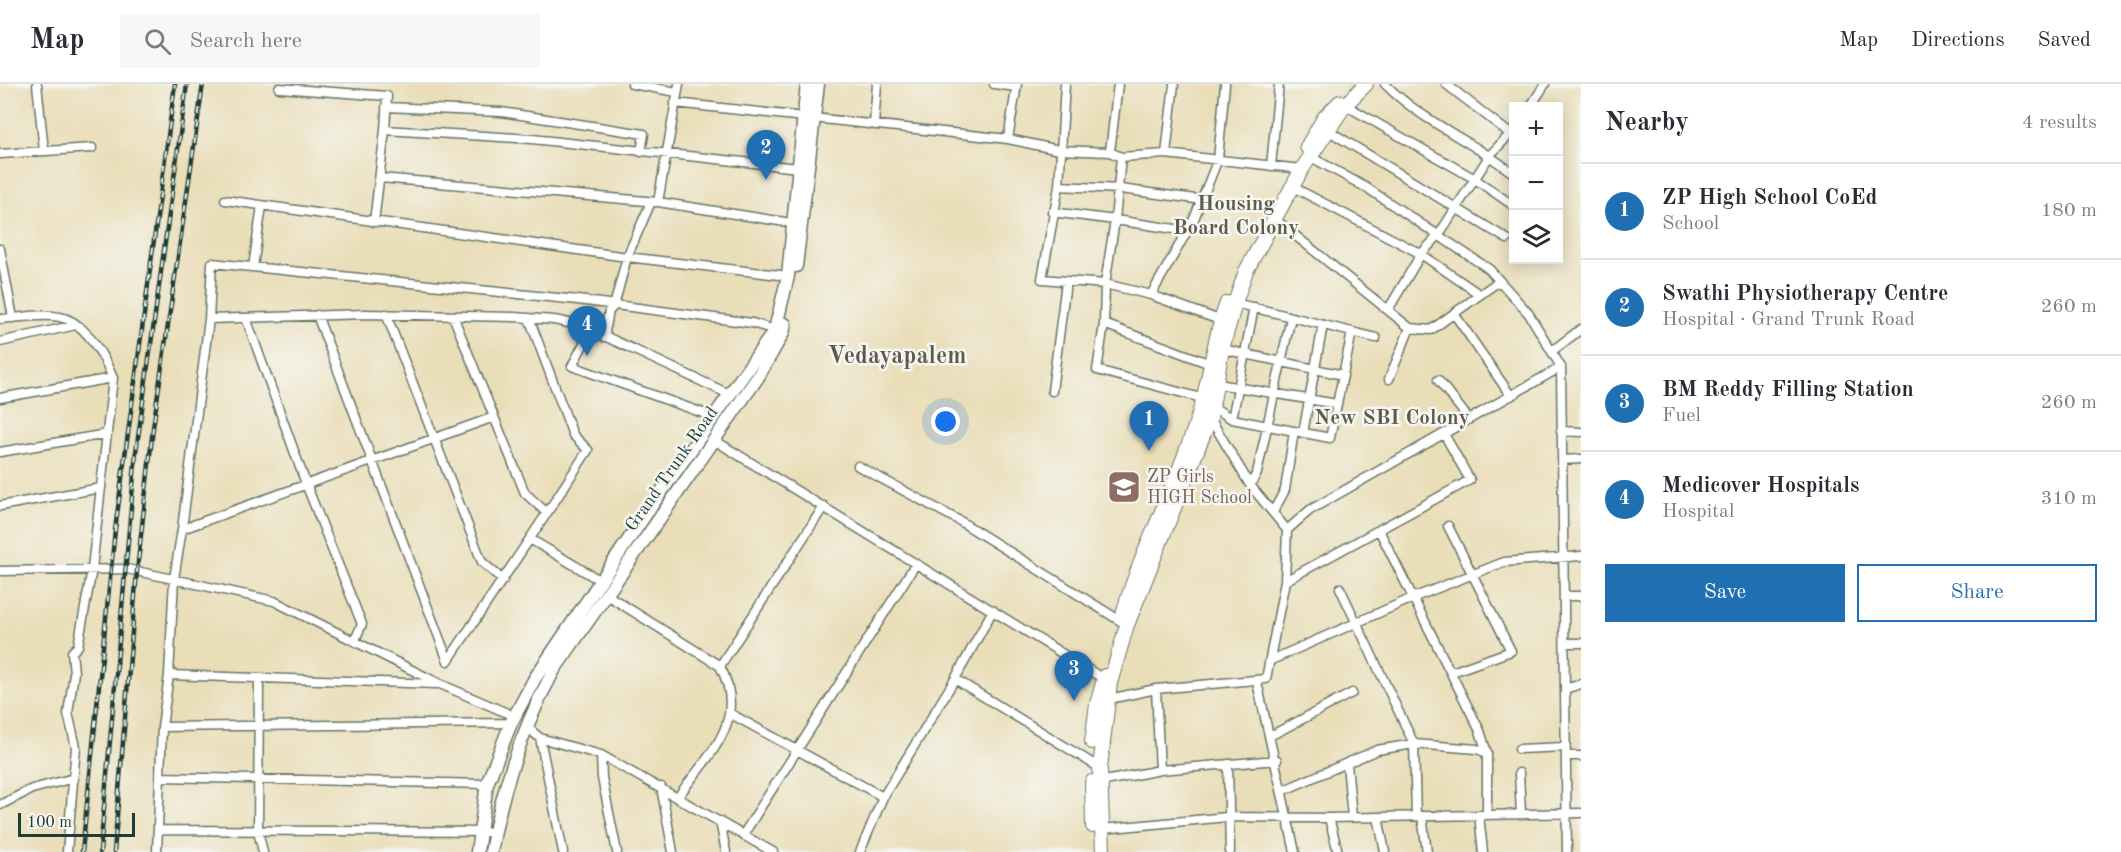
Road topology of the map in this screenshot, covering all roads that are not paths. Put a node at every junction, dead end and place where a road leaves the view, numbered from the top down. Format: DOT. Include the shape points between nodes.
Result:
graph roads {
  1 [pos="37,84"];
  2 [pos="632,84"];
  3 [pos="807,84"];
  4 [pos="818,84"];
  5 [pos="877,84"];
  6 [pos="994,84"];
  7 [pos="1065,84"];
  8 [pos="1118,84"];
  9 [pos="1174,84"];
  10 [pos="1225,84"];
  11 [pos="1279,84"];
  12 [pos="1357,84"];
  13 [pos="1366,84"];
  14 [pos="1385,84"];
  15 [pos="1446,84"];
  16 [pos="1545,84"];
  17 [pos="1017,85"];
  18 [pos="279,88"];
  19 [pos="678,88"];
  20 [pos="1534,102"];
  21 [pos="675,104"];
  22 [pos="1346,105"];
  23 [pos="386,107"];
  24 [pos="808,119"];
  25 [pos="874,125"];
  26 [pos="385,130"];
  27 [pos="1509,130"];
  28 [pos="1329,131"];
  29 [pos="1509,137"];
  30 [pos="1008,139"];
  31 [pos="92,148"];
  32 [pos="1059,150"];
  33 [pos="44,151"];
  34 [pos="641,152"];
  35 [pos="1110,152"];
  36 [pos="0,154"];
  37 [pos="667,154"];
  38 [pos="1166,154"];
  39 [pos="1491,155"];
  40 [pos="1121,157"];
  41 [pos="1311,157"];
  42 [pos="1218,159"];
  43 [pos="1271,166"];
  44 [pos="798,168"];
  45 [pos="1299,169"];
  46 [pos="1509,170"];
  47 [pos="380,178"];
  48 [pos="1475,179"];
  49 [pos="1059,186"];
  50 [pos="1293,187"];
  51 [pos="1120,189"];
  52 [pos="225,200"];
  53 [pos="1203,200"];
  54 [pos="655,202"];
  55 [pos="1509,203"];
  56 [pos="262,206"];
  57 [pos="1455,206"];
  58 [pos="1052,213"];
  59 [pos="1115,220"];
  60 [pos="1276,220"];
  61 [pos="374,222"];
  62 [pos="797,224"];
  63 [pos="1188,231"];
  64 [pos="1438,236"];
  65 [pos="1507,239"];
  66 [pos="0,249"];
  67 [pos="1421,254"];
  68 [pos="627,257"];
  69 [pos="253,267"];
  70 [pos="788,276"];
  71 [pos="1499,281"];
  72 [pos="1066,282"];
  73 [pos="1105,284"];
  74 [pos="1479,294"];
  75 [pos="1151,295"];
  76 [pos="1235,303"];
  77 [pos="614,306"];
  78 [pos="1254,308"];
  79 [pos="1388,310"];
  80 [pos="386,314"];
  81 [pos="317,315"];
  82 [pos="1455,315"];
  83 [pos="453,316"];
  84 [pos="1291,317"];
  85 [pos="0,318"];
  86 [pos="13,318"];
  87 [pos="246,318"];
  88 [pos="529,318"];
  89 [pos="209,319"];
  90 [pos="1225,322"];
  91 [pos="1104,324"];
  92 [pos="76,325"];
  93 [pos="1323,325"];
  94 [pos="1410,328"];
  95 [pos="1581,329"];
  96 [pos="591,330"];
  97 [pos="775,330"];
  98 [pos="1352,332"];
  99 [pos="604,337"];
  100 [pos="1376,338"];
  101 [pos="0,342"];
  102 [pos="1222,349"];
  103 [pos="1552,351"];
  104 [pos="1246,352"];
  105 [pos="1281,361"];
  106 [pos="1215,366"];
  107 [pos="1561,367"];
  108 [pos="1315,368"];
  109 [pos="1343,375"];
  110 [pos="113,378"];
  111 [pos="1389,379"];
  112 [pos="1438,380"];
  113 [pos="1218,384"];
  114 [pos="1239,387"];
  115 [pos="1052,391"];
  116 [pos="1275,392"];
  117 [pos="731,395"];
  118 [pos="1511,396"];
  119 [pos="0,398"];
  120 [pos="1310,400"];
  121 [pos="1337,404"];
  122 [pos="1210,406"];
  123 [pos="494,417"];
  124 [pos="714,417"];
  125 [pos="1232,419"];
  126 [pos="1469,419"];
  127 [pos="1268,425"];
  128 [pos="1561,431"];
  129 [pos="1299,432"];
  130 [pos="1581,432"];
  131 [pos="107,434"];
  132 [pos="1444,434"];
  133 [pos="433,439"];
  134 [pos="714,440"];
  135 [pos="0,452"];
  136 [pos="1581,459"];
  137 [pos="1562,460"];
  138 [pos="371,461"];
  139 [pos="858,466"];
  140 [pos="306,484"];
  141 [pos="1250,484"];
  142 [pos="101,488"];
  143 [pos="0,506"];
  144 [pos="824,506"];
  145 [pos="1273,512"];
  146 [pos="547,513"];
  147 [pos="1448,526"];
  148 [pos="182,529"];
  149 [pos="1287,530"];
  150 [pos="1379,530"];
  151 [pos="530,539"];
  152 [pos="1562,556"];
  153 [pos="1581,556"];
  154 [pos="915,565"];
  155 [pos="92,569"];
  156 [pos="0,571"];
  157 [pos="1473,574"];
  158 [pos="603,578"];
  159 [pos="174,579"];
  160 [pos="503,580"];
  161 [pos="617,581"];
  162 [pos="1285,581"];
  163 [pos="1340,588"];
  164 [pos="1564,596"];
  165 [pos="1581,596"];
  166 [pos="590,597"];
  167 [pos="1415,597"];
  168 [pos="604,600"];
  169 [pos="993,610"];
  170 [pos="1357,622"];
  171 [pos="1124,623"];
  172 [pos="355,640"];
  173 [pos="1565,643"];
  174 [pos="1581,643"];
  175 [pos="1269,661"];
  176 [pos="720,666"];
  177 [pos="1452,672"];
  178 [pos="169,675"];
  179 [pos="259,678"];
  180 [pos="955,679"];
  181 [pos="1107,681"];
  182 [pos="1257,682"];
  183 [pos="440,684"];
  184 [pos="1581,684"];
  185 [pos="1156,689"];
  186 [pos="1565,689"];
  187 [pos="1352,693"];
  188 [pos="1109,699"];
  189 [pos="527,707"];
  190 [pos="731,714"];
  191 [pos="513,720"];
  192 [pos="259,725"];
  193 [pos="162,727"];
  194 [pos="527,727"];
  195 [pos="1270,736"];
  196 [pos="540,738"];
  197 [pos="1414,744"];
  198 [pos="501,748"];
  199 [pos="1519,749"];
  200 [pos="797,750"];
  201 [pos="1566,751"];
  202 [pos="1487,753"];
  203 [pos="516,754"];
  204 [pos="601,755"];
  205 [pos="1581,756"];
  206 [pos="1276,760"];
  207 [pos="1347,764"];
  208 [pos="1096,765"];
  209 [pos="1228,765"];
  210 [pos="1160,770"];
  211 [pos="1519,773"];
  212 [pos="160,777"];
  213 [pos="259,777"];
  214 [pos="74,778"];
  215 [pos="1100,782"];
  216 [pos="487,784"];
  217 [pos="661,787"];
  218 [pos="1282,791"];
  219 [pos="678,797"];
  220 [pos="883,797"];
  221 [pos="0,805"];
  222 [pos="1566,813"];
  223 [pos="1581,813"];
  224 [pos="1521,814"];
  225 [pos="1483,815"];
  226 [pos="1419,816"];
  227 [pos="1227,817"];
  228 [pos="1287,817"];
  229 [pos="1352,817"];
  230 [pos="1378,817"];
  231 [pos="1329,818"];
  232 [pos="720,821"];
  233 [pos="1102,829"];
  234 [pos="158,831"];
  235 [pos="258,831"];
  236 [pos="480,832"];
  237 [pos="494,832"];
  238 [pos="743,835"];
  239 [pos="67,852"];
  240 [pos="157,852"];
  241 [pos="263,852"];
  242 [pos="477,852"];
  243 [pos="490,852"];
  244 [pos="563,852"];
  245 [pos="617,852"];
  246 [pos="673,852"];
  247 [pos="726,852"];
  248 [pos="773,852"];
  249 [pos="860,852"];
  250 [pos="1094,852"];
  251 [pos="1103,852"];
  252 [pos="1230,852"];
  253 [pos="1295,852"];
  254 [pos="1338,852"];
  255 [pos="1385,852"];
  256 [pos="1426,852"];
  257 [pos="1483,852"];
  258 [pos="1568,852"];
  1 -- 33 [label="street"];
  2 -- 19 [label="street"];
  3 -- 24 [label="main road"];
  4 -- 24 [label="main road, Grand Trunk Road"];
  5 -- 25 [label="street"];
  6 -- 17 [label="street"];
  7 -- 32 [label="street"];
  8 -- 35 [label="street"];
  9 -- 38 [label="street"];
  10 -- 42 [label="street"];
  11 -- 43 [label="street"];
  12 -- 45 [label="main road" via="1324,118"];
  13 -- 22 [label="main road"];
  14 -- 39 [label="street" via="1403,103"];
  15 -- 27 [label="street"];
  16 -- 20 [label="street"];
  17 -- 30 [label="street"];
  18 -- 23 [label="street" via="387,96"];
  19 -- 21 [label="street"];
  21 -- 24 [label="street"];
  21 -- 37 [label="street"];
  22 -- 28 [label="main road"];
  22 -- 48 [label="street"];
  23 -- 26 [label="street"];
  23 -- 34 [label="street" via="501,112 644,134"];
  24 -- 25 [label="street"];
  24 -- 44 [label="main road"];
  24 -- 62 [label="main road, Grand Trunk Road"];
  25 -- 30 [label="street"];
  26 -- 34 [label="street" via="532,139"];
  26 -- 47 [label="street"];
  28 -- 41 [label="main road"];
  28 -- 57 [label="street"];
  29 -- 39 [label="street"];
  30 -- 32 [label="street"];
  31 -- 33 [label="street"];
  32 -- 35 [label="street"];
  32 -- 49 [label="street"];
  33 -- 36 [label="street"];
  34 -- 37 [label="street"];
  35 -- 40 [label="street"];
  37 -- 44 [label="street"];
  37 -- 54 [label="street"];
  38 -- 40 [label="street"];
  38 -- 42 [label="street"];
  39 -- 46 [label="street"];
  39 -- 48 [label="street"];
  40 -- 51 [label="street"];
  41 -- 45 [label="main road"];
  41 -- 64 [label="street"];
  42 -- 43 [label="street"];
  42 -- 53 [label="street"];
  43 -- 45 [label="street"];
  44 -- 62 [label="main road"];
  45 -- 50 [label="main road"];
  45 -- 90 [label="main road" via="1243,264"];
  47 -- 54 [label="street"];
  47 -- 61 [label="street"];
  48 -- 55 [label="street"];
  48 -- 57 [label="street"];
  49 -- 51 [label="street"];
  49 -- 58 [label="street"];
  50 -- 60 [label="main road"];
  50 -- 67 [label="street"];
  51 -- 53 [label="street"];
  51 -- 59 [label="street"];
  52 -- 56 [label="street"];
  53 -- 63 [label="street"];
  54 -- 62 [label="street"];
  54 -- 68 [label="street"];
  56 -- 61 [label="street"];
  56 -- 69 [label="street"];
  57 -- 64 [label="street"];
  57 -- 65 [label="street"];
  58 -- 59 [label="street"];
  58 -- 72 [label="street" via="1042,279"];
  59 -- 63 [label="street"];
  59 -- 73 [label="street"];
  60 -- 76 [label="main road" via="1246,271"];
  60 -- 79 [label="street"];
  61 -- 68 [label="street"];
  62 -- 70 [label="main road"];
  62 -- 134 [label="main road, Grand Trunk Road" via="793,290 783,333"];
  63 -- 75 [label="street"];
  64 -- 67 [label="street"];
  64 -- 71 [label="street" via="1489,269"];
  66 -- 86 [label="street"];
  67 -- 74 [label="street"];
  67 -- 79 [label="street"];
  68 -- 70 [label="street"];
  68 -- 77 [label="street"];
  69 -- 77 [label="street"];
  69 -- 89 [label="street" via="212,263"];
  70 -- 97 [label="main road"];
  71 -- 74 [label="street"];
  71 -- 103 [label="street" via="1529,314"];
  72 -- 73 [label="street"];
  72 -- 115 [label="street"];
  73 -- 75 [label="street"];
  73 -- 91 [label="street"];
  74 -- 82 [label="street"];
  75 -- 90 [label="street"];
  76 -- 78 [label="street"];
  76 -- 90 [label="main road"];
  77 -- 97 [label="street" via="752,322"];
  77 -- 99 [label="street" via="609,311"];
  78 -- 84 [label="street"];
  78 -- 104 [label="street"];
  79 -- 94 [label="street"];
  80 -- 81 [label="street"];
  80 -- 83 [label="street"];
  80 -- 133 [label="street"];
  81 -- 87 [label="street"];
  81 -- 138 [label="street"];
  82 -- 94 [label="street" via="1431,330"];
  82 -- 118 [label="street"];
  83 -- 88 [label="street"];
  83 -- 123 [label="street"];
  84 -- 93 [label="street"];
  84 -- 105 [label="street"];
  85 -- 86 [label="street"];
  86 -- 92 [label="street" via="61,317"];
  87 -- 89 [label="street"];
  87 -- 140 [label="street"];
  88 -- 96 [label="street"];
  88 -- 146 [label="street" via="573,435 588,450"];
  89 -- 148 [label="street"];
  90 -- 102 [label="main road"];
  90 -- 106 [label="main road"];
  91 -- 106 [label="street"];
  91 -- 122 [label="street" via="1097,370"];
  92 -- 101 [label="street"];
  92 -- 110 [label="street" via="102,350"];
  93 -- 98 [label="street"];
  93 -- 108 [label="street"];
  94 -- 111 [label="street"];
  95 -- 103 [label="street"];
  96 -- 99 [label="street"];
  96 -- 124 [label="street" via="572,366"];
  97 -- 117 [label="main road"];
  98 -- 100 [label="street"];
  98 -- 109 [label="street"];
  99 -- 117 [label="street"];
  102 -- 104 [label="street"];
  102 -- 106 [label="main road"];
  103 -- 107 [label="street"];
  104 -- 105 [label="street"];
  104 -- 114 [label="street"];
  105 -- 108 [label="street"];
  105 -- 116 [label="street"];
  106 -- 113 [label="main road"];
  106 -- 122 [label="main road"];
  107 -- 118 [label="street"];
  107 -- 128 [label="street"];
  108 -- 109 [label="street"];
  108 -- 120 [label="street"];
  109 -- 121 [label="street"];
  110 -- 119 [label="street"];
  110 -- 131 [label="street"];
  112 -- 126 [label="street"];
  113 -- 114 [label="street"];
  113 -- 122 [label="main road"];
  114 -- 116 [label="street"];
  114 -- 125 [label="street"];
  116 -- 120 [label="street"];
  116 -- 127 [label="street"];
  117 -- 124 [label="main road"];
  118 -- 126 [label="street"];
  120 -- 121 [label="street"];
  120 -- 129 [label="street"];
  121 -- 129 [label="street" via="1330,438"];
  122 -- 125 [label="street"];
  122 -- 141 [label="street"];
  122 -- 171 [label="main road"];
  122 -- 171 [label="main road" via="1185,452 1133,582"];
  123 -- 133 [label="street"];
  123 -- 146 [label="street" via="525,493"];
  124 -- 158 [label="main road"];
  125 -- 127 [label="street"];
  126 -- 132 [label="street"];
  127 -- 129 [label="street"];
  127 -- 141 [label="street" via="1257,473"];
  128 -- 130 [label="street"];
  128 -- 137 [label="street"];
  129 -- 145 [label="street" via="1285,490"];
  131 -- 135 [label="street"];
  131 -- 142 [label="street"];
  132 -- 149 [label="street" via="1310,510"];
  132 -- 150 [label="street" via="1470,480"];
  133 -- 138 [label="street"];
  133 -- 160 [label="street" via="482,562"];
  134 -- 144 [label="street"];
  134 -- 161 [label="main road, Grand Trunk Road"];
  136 -- 137 [label="street"];
  137 -- 152 [label="street"];
  138 -- 140 [label="street"];
  138 -- 160 [label="street" via="448,661"];
  139 -- 171 [label="street" via="960,521"];
  140 -- 148 [label="street"];
  140 -- 172 [label="street" via="362,624"];
  141 -- 145 [label="street"];
  142 -- 143 [label="street"];
  142 -- 155 [label="street"];
  144 -- 154 [label="street"];
  144 -- 176 [label="street"];
  145 -- 149 [label="street"];
  146 -- 151 [label="street"];
  147 -- 157 [label="street"];
  148 -- 159 [label="street"];
  149 -- 162 [label="street"];
  150 -- 162 [label="street"];
  150 -- 167 [label="street"];
  151 -- 158 [label="street"];
  151 -- 160 [label="street"];
  152 -- 153 [label="street"];
  152 -- 157 [label="street" via="1504,562"];
  152 -- 164 [label="street"];
  154 -- 169 [label="street"];
  154 -- 200 [label="street"];
  155 -- 156 [label="street"];
  155 -- 159 [label="street" via="127,569"];
  155 -- 214 [label="street" via="78,646 72,652 74,673 68,713 76,747"];
  157 -- 167 [label="street"];
  157 -- 177 [label="street" via="1511,651"];
  158 -- 161 [label="main road"];
  158 -- 166 [label="main road"];
  159 -- 172 [label="street" via="274,601"];
  159 -- 178 [label="street"];
  161 -- 168 [label="main road, Grand Trunk Road"];
  162 -- 175 [label="street"];
  163 -- 170 [label="street"];
  164 -- 165 [label="street"];
  164 -- 173 [label="street"];
  166 -- 168 [label="main road"];
  166 -- 189 [label="main road"];
  167 -- 170 [label="street"];
  167 -- 177 [label="street"];
  168 -- 176 [label="street"];
  168 -- 189 [label="main road, Grand Trunk Road"];
  169 -- 180 [label="street"];
  169 -- 181 [label="street"];
  170 -- 175 [label="street"];
  170 -- 197 [label="street"];
  171 -- 181 [label="main road"];
  172 -- 183 [label="street"];
  173 -- 174 [label="street"];
  173 -- 186 [label="street"];
  175 -- 182 [label="street" via="1266,679"];
  176 -- 190 [label="street" via="729,683"];
  177 -- 202 [label="street"];
  178 -- 179 [label="street"];
  178 -- 193 [label="street"];
  179 -- 183 [label="street"];
  179 -- 192 [label="street"];
  180 -- 208 [label="street"];
  180 -- 220 [label="street"];
  181 -- 188 [label="main road"];
  181 -- 208 [label="main road" via="1097,704"];
  182 -- 185 [label="street"];
  182 -- 195 [label="street"];
  183 -- 191 [label="street"];
  184 -- 186 [label="street"];
  185 -- 188 [label="street"];
  185 -- 210 [label="street"];
  186 -- 201 [label="street"];
  187 -- 195 [label="street"];
  188 -- 208 [label="main road"];
  189 -- 191 [label="main road"];
  189 -- 194 [label="main road, Grand Trunk Road"];
  190 -- 200 [label="street"];
  190 -- 219 [label="street" via="724,732"];
  191 -- 192 [label="street"];
  191 -- 198 [label="main road"];
  192 -- 193 [label="street"];
  192 -- 213 [label="street"];
  193 -- 212 [label="street"];
  194 -- 196 [label="street"];
  194 -- 203 [label="main road, Grand Trunk Road"];
  195 -- 206 [label="street"];
  196 -- 204 [label="street"];
  196 -- 244 [label="street"];
  197 -- 202 [label="street"];
  197 -- 207 [label="street" via="1377,750"];
  197 -- 226 [label="street"];
  198 -- 203 [label="main road"];
  198 -- 216 [label="main road"];
  199 -- 201 [label="street"];
  200 -- 220 [label="street"];
  200 -- 238 [label="street"];
  201 -- 205 [label="street"];
  201 -- 222 [label="street"];
  202 -- 225 [label="street"];
  203 -- 237 [label="main road, Grand Trunk Road"];
  204 -- 217 [label="street"];
  204 -- 245 [label="street"];
  206 -- 209 [label="street"];
  206 -- 218 [label="street"];
  207 -- 218 [label="street"];
  207 -- 229 [label="street"];
  208 -- 215 [label="main road"];
  208 -- 250 [label="main road"];
  209 -- 210 [label="street"];
  209 -- 227 [label="street"];
  210 -- 215 [label="street"];
  211 -- 224 [label="street"];
  212 -- 213 [label="street"];
  212 -- 234 [label="street"];
  213 -- 216 [label="street"];
  213 -- 235 [label="street"];
  214 -- 221 [label="street" via="32,789"];
  214 -- 239 [label="street"];
  215 -- 233 [label="main road"];
  216 -- 236 [label="main road"];
  217 -- 219 [label="street"];
  217 -- 246 [label="street"];
  218 -- 228 [label="street"];
  219 -- 232 [label="street"];
  220 -- 249 [label="street"];
  222 -- 223 [label="street"];
  222 -- 224 [label="street"];
  222 -- 258 [label="street"];
  224 -- 225 [label="street"];
  225 -- 226 [label="street"];
  225 -- 257 [label="street"];
  226 -- 230 [label="street"];
  226 -- 256 [label="street"];
  227 -- 228 [label="street"];
  227 -- 233 [label="street"];
  227 -- 252 [label="street"];
  228 -- 231 [label="street"];
  228 -- 253 [label="street"];
  229 -- 230 [label="street"];
  229 -- 231 [label="street"];
  230 -- 255 [label="street"];
  231 -- 254 [label="street"];
  232 -- 238 [label="street"];
  232 -- 247 [label="street"];
  233 -- 251 [label="main road"];
  234 -- 235 [label="street"];
  234 -- 240 [label="street"];
  235 -- 236 [label="street"];
  235 -- 241 [label="street"];
  236 -- 237 [label="street"];
  236 -- 242 [label="main road"];
  237 -- 243 [label="main road, Grand Trunk Road"];
  238 -- 248 [label="street"];
}
